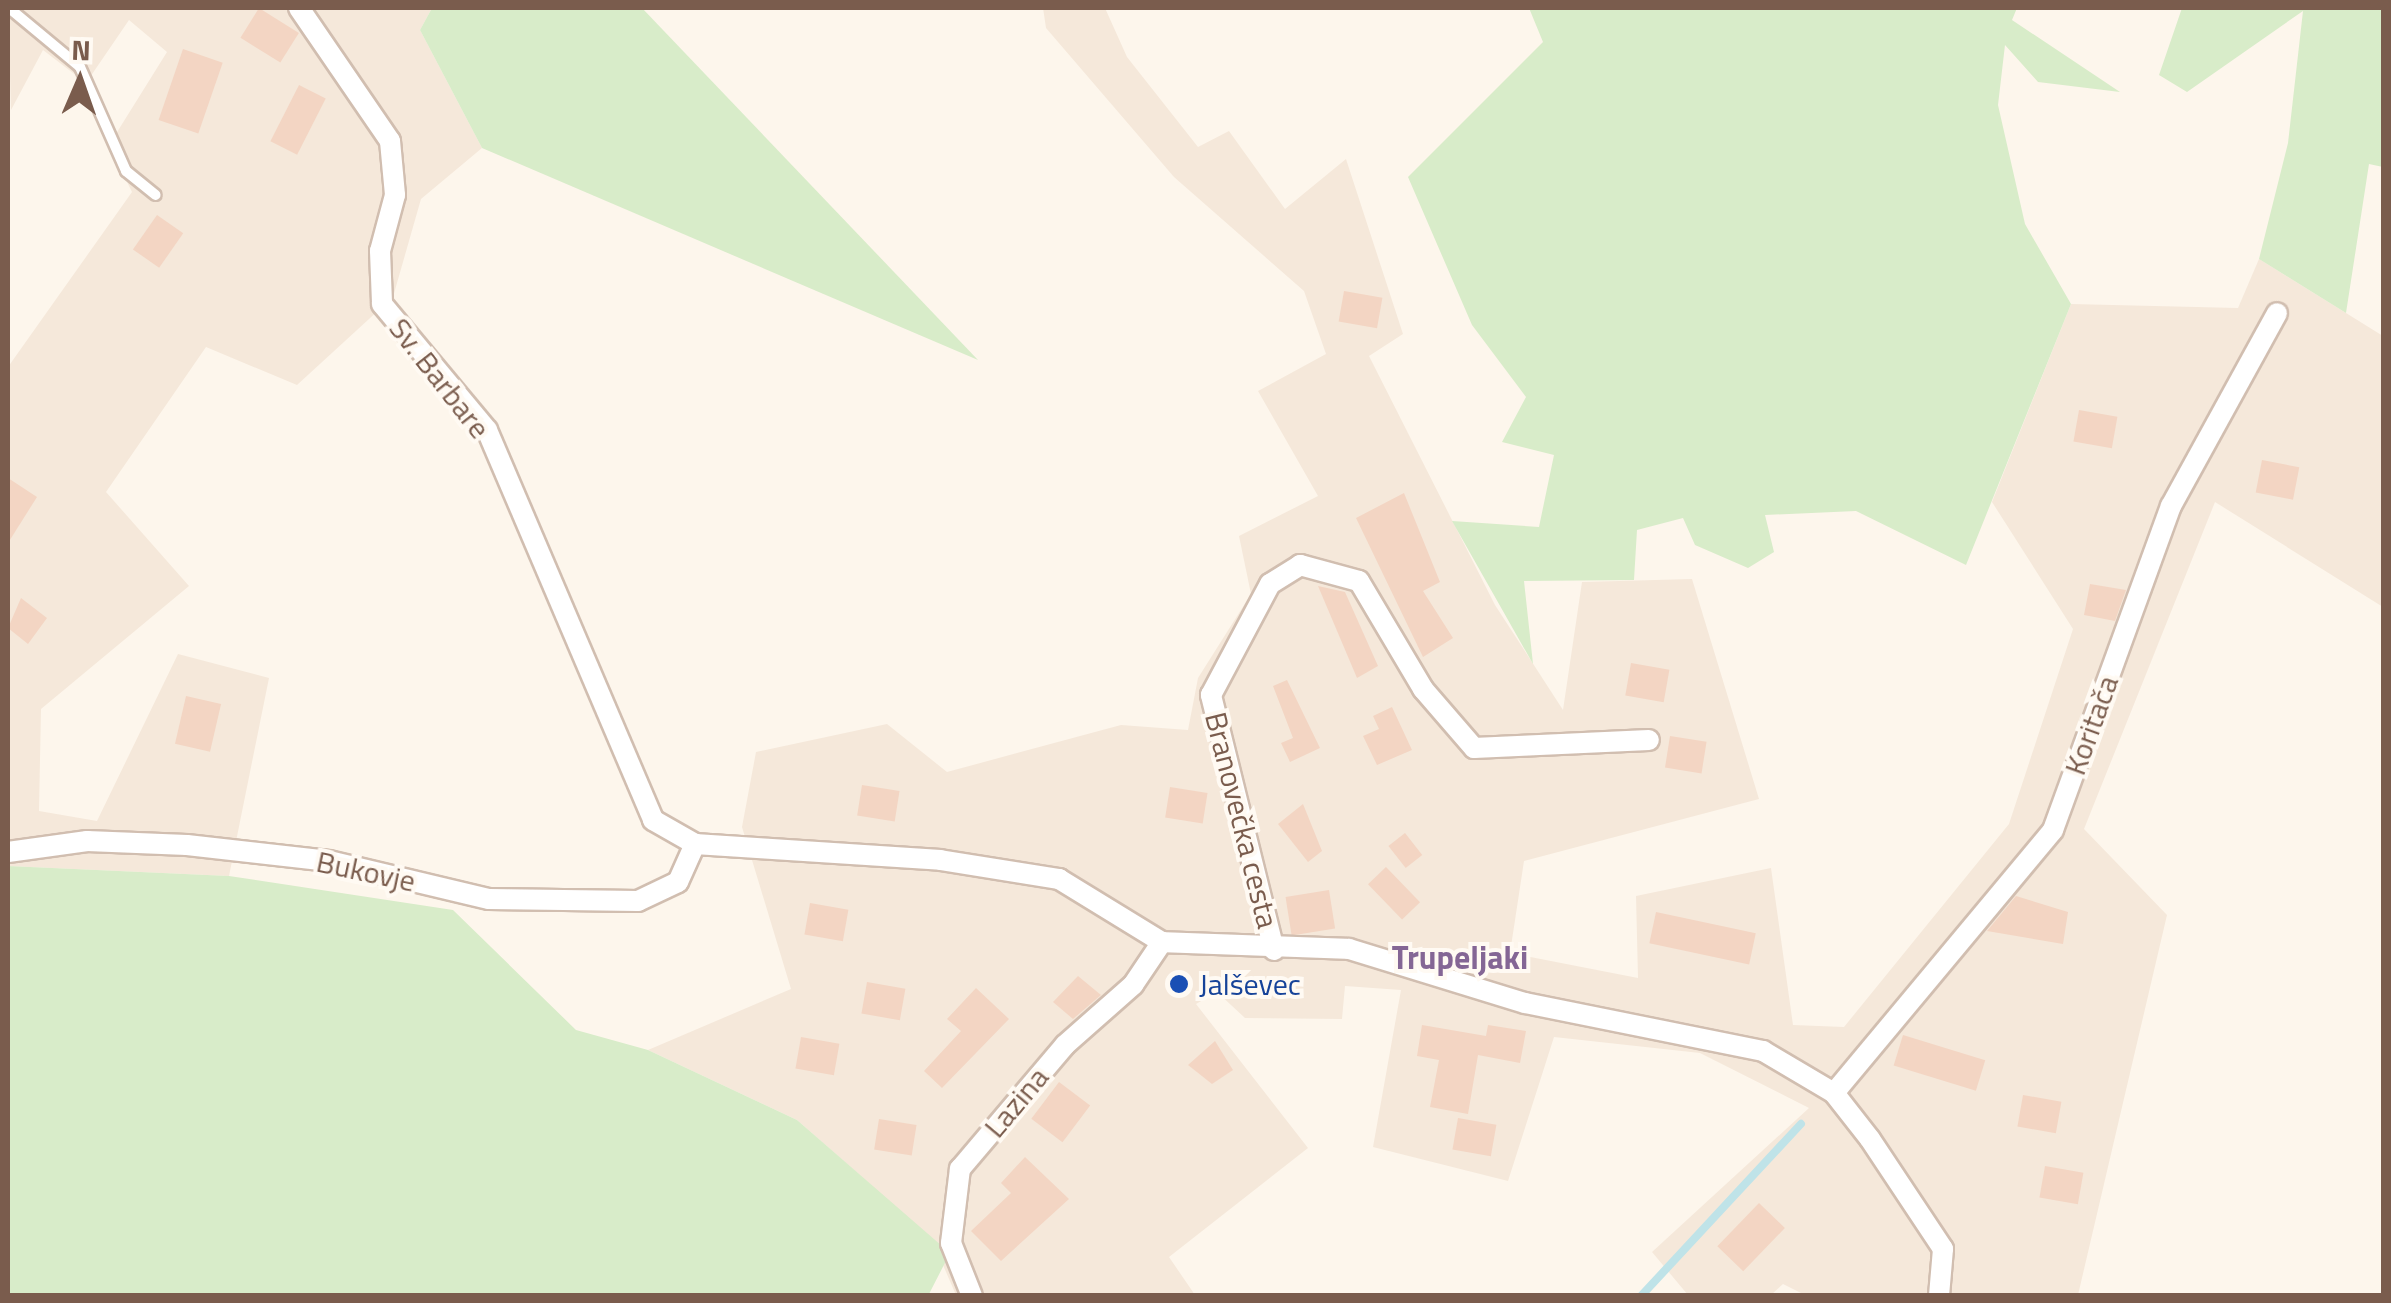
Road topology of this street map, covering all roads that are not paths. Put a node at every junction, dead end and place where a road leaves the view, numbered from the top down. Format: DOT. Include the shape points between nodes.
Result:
graph roads {
  1 [pos="9,8"];
  2 [pos="299,8"];
  3 [pos="156,196"];
  4 [pos="2277,312"];
  5 [pos="1649,740"];
  6 [pos="695,844"];
  7 [pos="8,852"];
  8 [pos="1162,942"];
  9 [pos="1274,950"];
  10 [pos="1834,1093"];
  11 [pos="972,1296"];
  12 [pos="1938,1296"];
  1 -- 3 [label="lane" via="80,68 126,171"];
  2 -- 6 [label="street, Sv. Barbare" via="390,141 394,195 380,250 382,304 487,430 653,820"];
  4 -- 10 [label="street, Koritača" via="2171,506 2052,830"];
  5 -- 9 [label="street, Branovečka cesta" via="1474,748 1423,689 1359,581 1300,564 1270,584 1211,695"];
  6 -- 7 [label="street, Bukovje" via="678,882 638,901 489,899 329,861 187,844 87,841"];
  6 -- 8 [label="street, Branovečka cesta" via="940,860 1059,879"];
  8 -- 9 [label="street, Branovečka cesta"];
  8 -- 11 [label="street, Lazina" via="1133,986 1065,1044 960,1169 952,1243"];
  9 -- 10 [label="street, Branovečka cesta" via="1348,949 1558,1012 1692,1032 1763,1052"];
  10 -- 12 [label="street, Branovečka cesta" via="1943,1249"];
}
